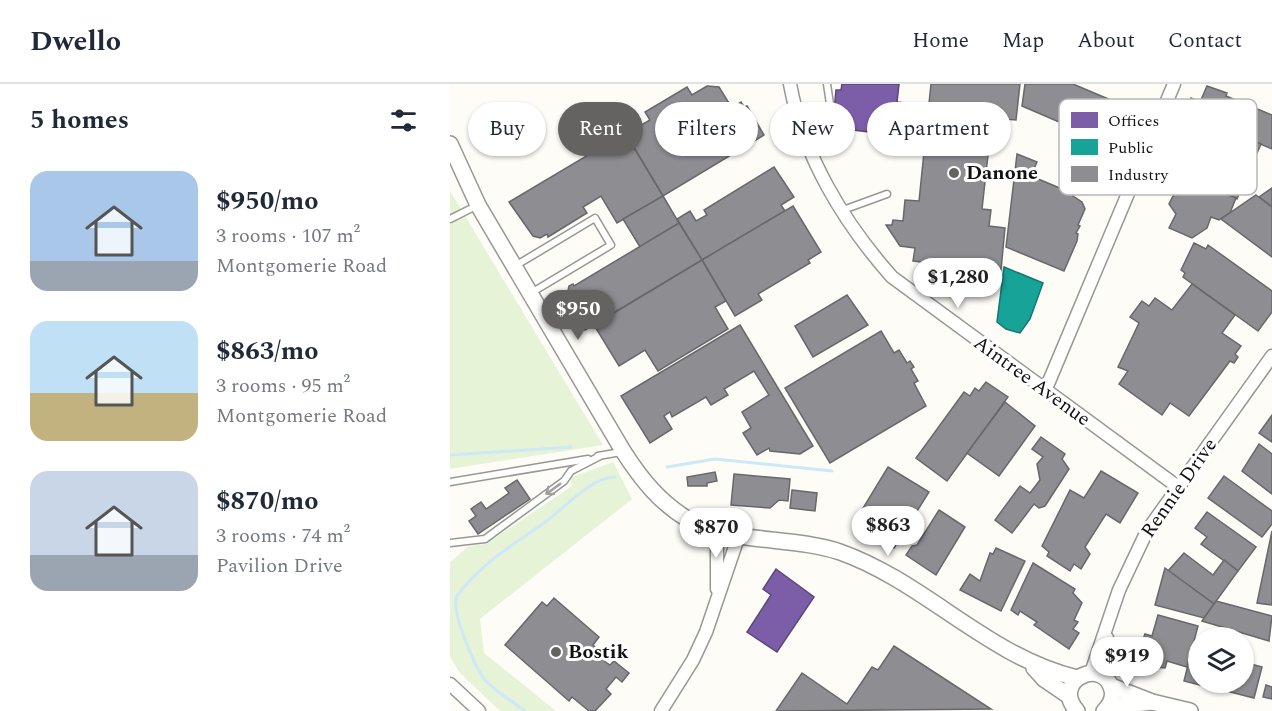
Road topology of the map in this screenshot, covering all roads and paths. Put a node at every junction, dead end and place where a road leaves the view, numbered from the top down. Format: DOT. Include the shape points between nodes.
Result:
graph roads {
  1 [pos="790,84"];
  2 [pos="827,84"];
  3 [pos="1174,84"];
  4 [pos="1168,99"];
  5 [pos="830,102"];
  6 [pos="450,144"];
  7 [pos="887,194"];
  8 [pos="1127,195"];
  9 [pos="478,205"];
  10 [pos="843,210"];
  11 [pos="450,219"];
  12 [pos="514,266"];
  13 [pos="531,293"];
  14 [pos="1272,356"];
  15 [pos="1045,391"];
  16 [pos="623,451"];
  17 [pos="600,456"];
  18 [pos="450,482"];
  19 [pos="1178,487"];
  20 [pos="717,531"];
  21 [pos="739,535"];
  22 [pos="450,543"];
  23 [pos="717,593"];
  24 [pos="1030,664"];
  25 [pos="1096,679"];
  26 [pos="450,684"];
  27 [pos="1069,696"];
  28 [pos="1152,702"];
  29 [pos="1106,709"];
  30 [pos="479,711"];
  31 [pos="661,711"];
  32 [pos="1077,711"];
  33 [pos="1190,711"];
  1 -- 10 [label="street, Aintree Avenue" via="796,118 813,160"];
  2 -- 5 [label="lane"];
  3 -- 4 [label="street"];
  6 -- 9 [label="street"];
  7 -- 10 [label="lane"];
  8 -- 15 [label="street"];
  9 -- 11 [label="lane"];
  9 -- 12 [label="street"];
  10 -- 15 [label="street, Aintree Avenue" via="869,251 892,277"];
  12 -- 13 [label="street"];
  12 -- 13 [label="lane" via="595,218 611,245"];
  13 -- 16 [label="street"];
  14 -- 19 [label="street, Rennie Drive"];
  15 -- 19 [label="street, Aintree Avenue"];
  16 -- 17 [label="lane"];
  16 -- 20 [label="street" via="644,482 665,503 694,523"];
  17 -- 18 [label="lane"];
  17 -- 22 [label="lane, one-way" via="571,471 564,481 485,539"];
  19 -- 25 [label="street, Rennie Drive" via="1147,531 1119,590"];
  20 -- 21 [label="street"];
  20 -- 23 [label="street"];
  21 -- 23 [label="street"];
  21 -- 24 [label="street" via="812,544 858,560"];
  23 -- 31 [label="street" via="693,660"];
  24 -- 25 [label="street"];
  24 -- 27 [label="street"];
  25 -- 27 [label="street" via="1072,683"];
  25 -- 28 [label="street"];
  25 -- 29 [label="street" via="1112,700"];
  26 -- 30 [label="street"];
  27 -- 32 [label="street"];
  28 -- 29 [label="street"];
  28 -- 33 [label="street"];
}
